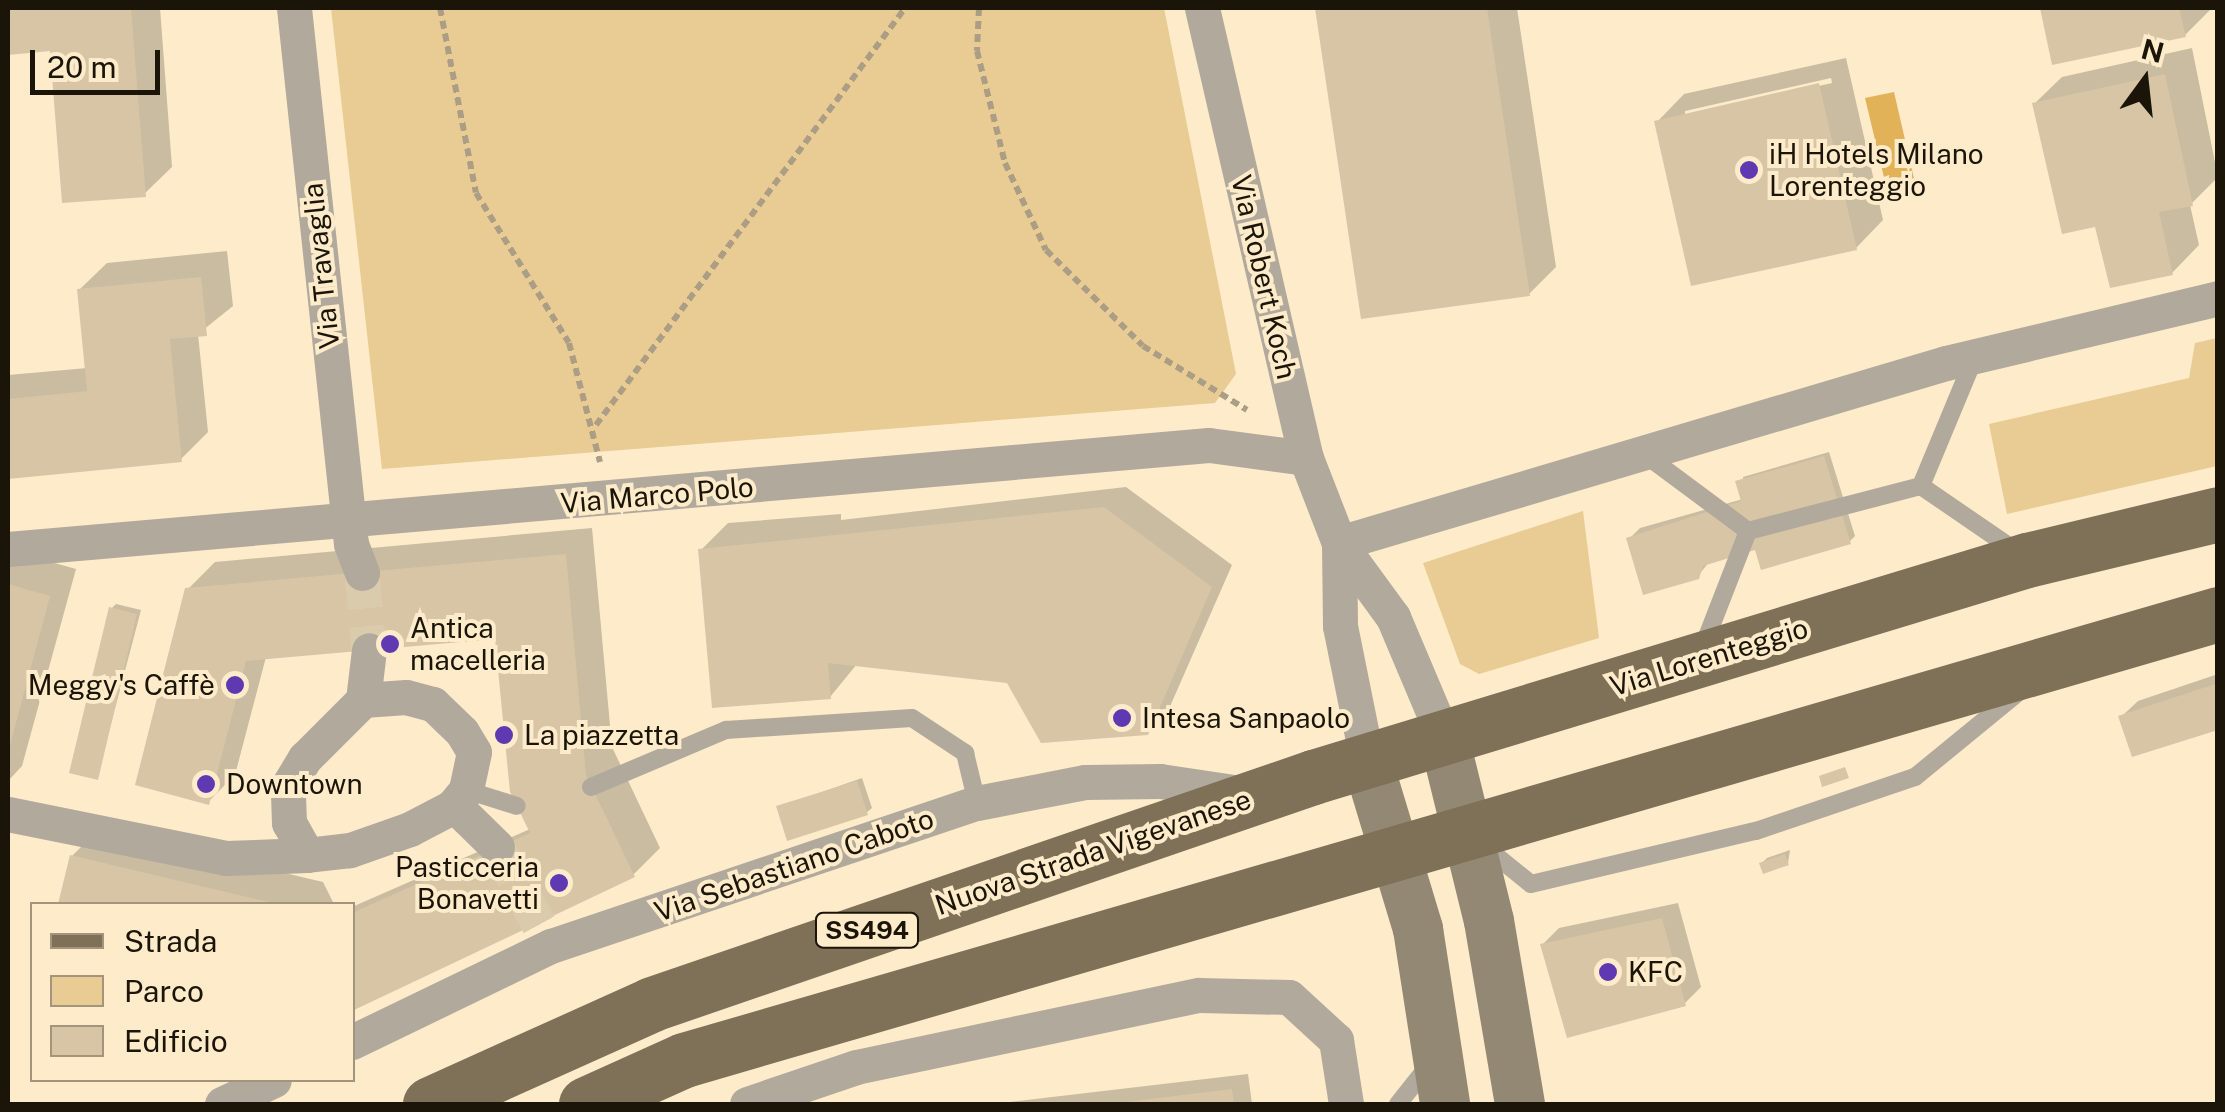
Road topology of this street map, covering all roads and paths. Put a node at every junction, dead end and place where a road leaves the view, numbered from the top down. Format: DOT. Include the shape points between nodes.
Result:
graph roads {
  1 [pos="294,8"];
  2 [pos="440,8"];
  3 [pos="905,8"];
  4 [pos="978,8"];
  5 [pos="1202,8"];
  6 [pos="2218,298"];
  7 [pos="1975,356"];
  8 [pos="595,426"];
  9 [pos="1643,453"];
  10 [pos="1306,458"];
  11 [pos="1921,486"];
  12 [pos="602,499"];
  13 [pos="2218,514"];
  14 [pos="349,524"];
  15 [pos="1748,531"];
  16 [pos="1339,543"];
  17 [pos="8,548"];
  18 [pos="2027,560"];
  19 [pos="362,573"];
  20 [pos="2218,614"];
  21 [pos="369,650"];
  22 [pos="1697,661"];
  23 [pos="2057,661"];
  24 [pos="364,700"];
  25 [pos="1444,738"];
  26 [pos="1367,760"];
  27 [pos="591,786"];
  28 [pos="1258,796"];
  29 [pos="460,798"];
  30 [pos="978,803"];
  31 [pos="517,806"];
  32 [pos="8,814"];
  33 [pos="1468,833"];
  34 [pos="497,847"];
  35 [pos="1397,853"];
  36 [pos="307,855"];
  37 [pos="355,1040"];
  38 [pos="1439,1053"];
  39 [pos="270,1082"];
  40 [pos="222,1104"];
  41 [pos="430,1104"];
  42 [pos="586,1104"];
  43 [pos="747,1104"];
  44 [pos="1346,1104"];
  45 [pos="1398,1104"];
  46 [pos="1445,1104"];
  47 [pos="1520,1104"];
  1 -- 14 [label="street, Via Travaglia"];
  2 -- 8 [label="path" via="476,193 570,343"];
  3 -- 8 [label="path"];
  4 -- 10 [label="path" via="977,51 1006,163 1046,250 1143,346 1235,400"];
  5 -- 10 [label="street, Via Robert Koch"];
  6 -- 7 [label="street"];
  7 -- 9 [label="street"];
  7 -- 11 [label="lane"];
  8 -- 12 [label="path"];
  9 -- 15 [label="lane"];
  9 -- 16 [label="street"];
  10 -- 12 [label="street, Via Marco Polo" via="1208,445"];
  10 -- 16 [label="street, Via Robert Koch"];
  11 -- 15 [label="lane"];
  11 -- 18 [label="lane"];
  12 -- 14 [label="street, Via Marco Polo"];
  13 -- 18 [label="main road, Via Lorenteggio"];
  14 -- 17 [label="street, Via Marco Polo"];
  14 -- 19 [label="street, Via Travaglia"];
  15 -- 22 [label="lane"];
  16 -- 25 [label="street, Via Robert Koch" via="1393,617"];
  16 -- 26 [label="street, Via Robert Koch" via="1340,626"];
  18 -- 22 [label="main road, Via Lorenteggio"];
  20 -- 23 [label="main road"];
  21 -- 24 [label="street"];
  22 -- 25 [label="main road, Via Lorenteggio"];
  23 -- 33 [label="main road"];
  23 -- 33 [label="lane" via="1916,777 1756,832 1531,884"];
  24 -- 29 [label="street" via="406,697 450,714 474,752"];
  24 -- 36 [label="street" via="305,758 288,786 289,823"];
  25 -- 26 [label="main road, Via Lorenteggio / SS494"];
  25 -- 33 [label="street"];
  26 -- 28 [label="main road, Nuova Strada Vigevanese / SS494"];
  26 -- 35 [label="street"];
  27 -- 30 [label="lane" via="726,730 912,718 965,753"];
  28 -- 30 [label="street, Via Sebastiano Caboto" via="1160,781 1085,782"];
  28 -- 41 [label="main road, Nuova Strada Vigevanese / SS494" via="652,1004"];
  29 -- 31 [label="lane"];
  29 -- 34 [label="street"];
  29 -- 36 [label="street" via="350,850"];
  30 -- 37 [label="street, Via Sebastiano Caboto" via="545,935"];
  32 -- 36 [label="street" via="226,858"];
  33 -- 35 [label="main road, SS494"];
  33 -- 47 [label="street"];
  35 -- 38 [label="street"];
  35 -- 42 [label="main road, SS494" via="684,1060"];
  38 -- 45 [label="lane"];
  38 -- 46 [label="street"];
  39 -- 40 [label="street"];
  43 -- 44 [label="street" via="856,1068 1198,995 1289,997 1336,1040"];
}
